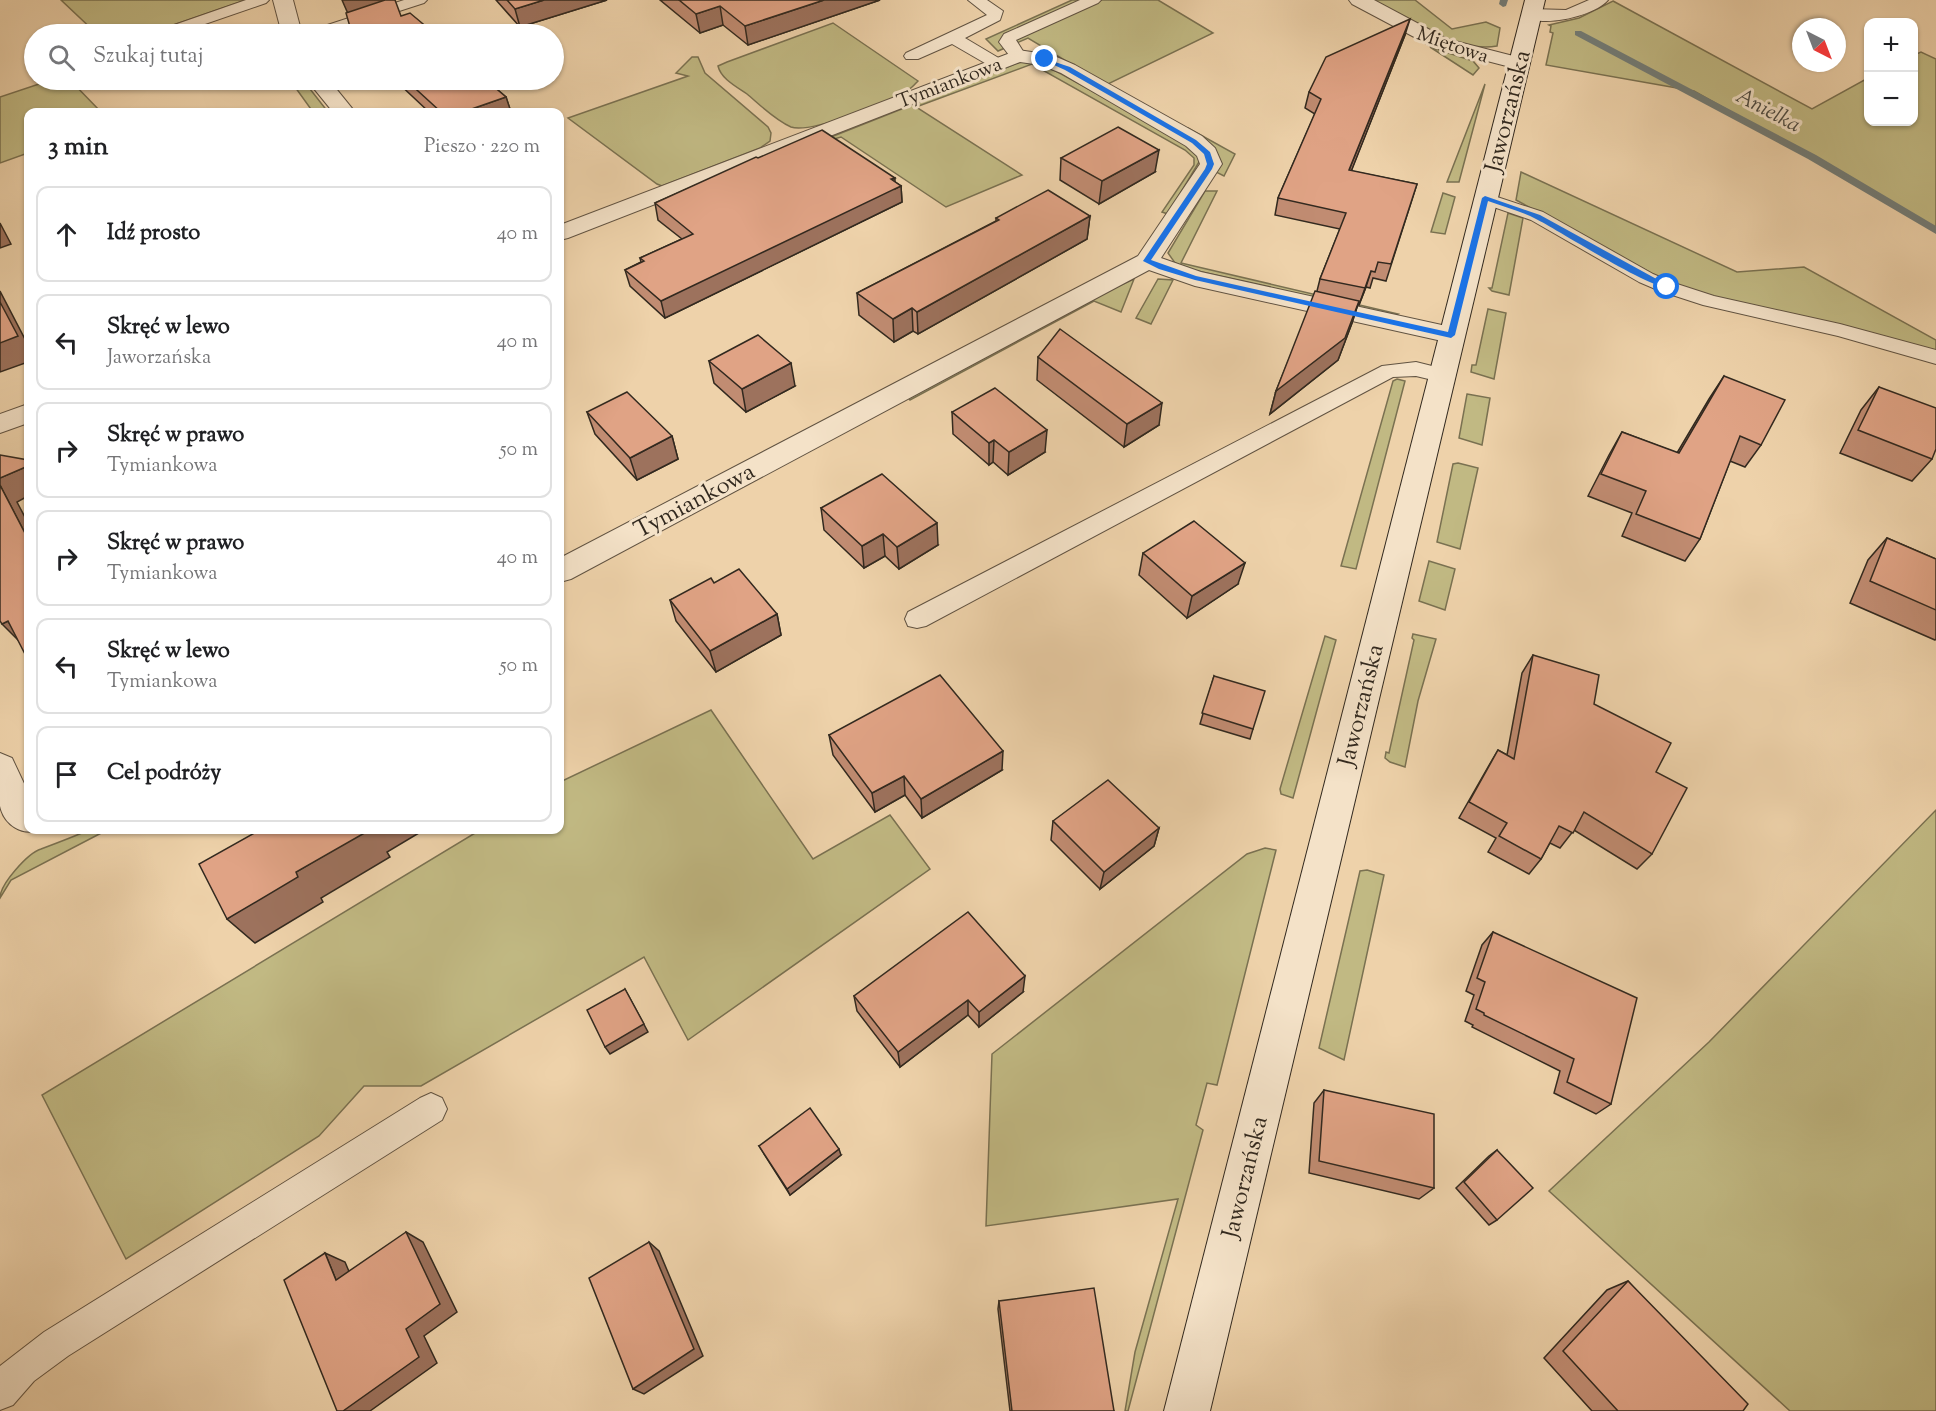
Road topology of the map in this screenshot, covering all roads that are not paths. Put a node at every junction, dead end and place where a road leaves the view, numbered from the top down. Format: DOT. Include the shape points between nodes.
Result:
graph roads {
  1 [pos="261,0"];
  2 [pos="283,0"];
  3 [pos="419,0"];
  4 [pos="976,0"];
  5 [pos="1093,0"];
  6 [pos="1359,0"];
  7 [pos="1600,0"];
  8 [pos="1533,7"];
  9 [pos="191,24"];
  10 [pos="289,24"];
  11 [pos="345,24"];
  12 [pos="953,38"];
  13 [pos="912,56"];
  14 [pos="1007,60"];
  15 [pos="1518,63"];
  16 [pos="326,90"];
  17 [pos="341,108"];
  18 [pos="1485,198"];
  19 [pos="564,231"];
  20 [pos="1147,261"];
  21 [pos="1451,335"];
  22 [pos="1936,357"];
  23 [pos="1442,375"];
  24 [pos="24,415"];
  25 [pos="0,424"];
  26 [pos="564,569"];
  27 [pos="917,619"];
  28 [pos="0,768"];
  29 [pos="24,814"];
  30 [pos="431,1109"];
  31 [pos="0,1392"];
  32 [pos="1187,1411"];
  1 -- 9 [label="lane"];
  2 -- 10 [label="street"];
  3 -- 11 [label="lane"];
  4 -- 12 [label="lane" via="995,11 995,17"];
  5 -- 14 [label="lane" via="1010,37"];
  6 -- 15 [label="street, Miętowa" via="1440,43"];
  7 -- 8 [label="lane" via="1566,16"];
  8 -- 15 [label="street, Jaworzańska"];
  12 -- 13 [label="lane"];
  12 -- 14 [label="lane"];
  14 -- 19 [label="street, Tymiankowa"];
  14 -- 20 [label="street, Tymiankowa" via="1045,59 1068,69 1194,141 1207,153 1209,169"];
  15 -- 18 [label="street, Jaworzańska"];
  16 -- 17 [label="street"];
  18 -- 21 [label="street, Jaworzańska"];
  18 -- 22 [label="lane" via="1537,216 1646,278 1677,291"];
  20 -- 21 [label="street" via="1195,278"];
  20 -- 26 [label="street, Tymiankowa"];
  21 -- 23 [label="street, Jaworzańska"];
  23 -- 27 [label="lane" via="1416,369 1389,371"];
  23 -- 32 [label="street, Jaworzańska"];
  24 -- 25 [label="street"];
  28 -- 29 [label="street"];
  30 -- 31 [label="lane" via="56,1344 22,1369"];
}
